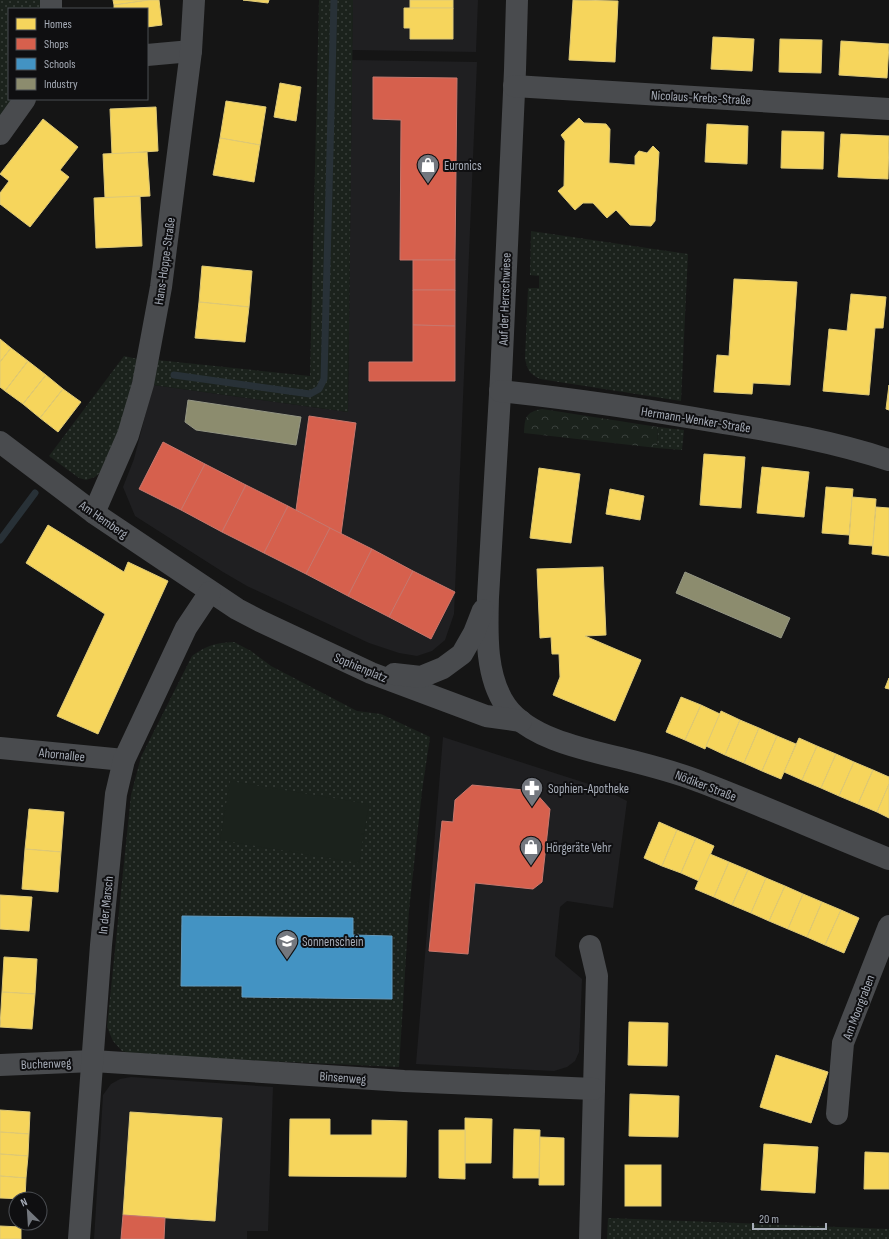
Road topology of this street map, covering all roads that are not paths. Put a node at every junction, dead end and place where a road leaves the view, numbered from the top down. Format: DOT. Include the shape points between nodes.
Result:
graph roads {
  1 [pos="194,0"];
  2 [pos="517,0"];
  3 [pos="191,51"];
  4 [pos="148,55"];
  5 [pos="514,86"];
  6 [pos="24,100"];
  7 [pos="889,109"];
  8 [pos="0,134"];
  9 [pos="500,391"];
  10 [pos="0,442"];
  11 [pos="889,460"];
  12 [pos="94,513"];
  13 [pos="210,592"];
  14 [pos="488,597"];
  15 [pos="371,673"];
  16 [pos="520,721"];
  17 [pos="0,748"];
  18 [pos="124,760"];
  19 [pos="889,859"];
  20 [pos="889,926"];
  21 [pos="590,946"];
  22 [pos="93,1061"];
  23 [pos="0,1065"];
  24 [pos="594,1089"];
  25 [pos="837,1114"];
  26 [pos="79,1239"];
  27 [pos="590,1239"];
  1 -- 3 [label="street, Hans-Hoppe-Straße"];
  2 -- 5 [label="street, Auf der Herrschwiese"];
  3 -- 4 [label="street"];
  3 -- 12 [label="street, Hans-Hoppe-Straße" via="161,287 143,384 128,435"];
  5 -- 7 [label="street, Nicolaus-Krebs-Straße"];
  5 -- 9 [label="street, Auf der Herrschwiese"];
  6 -- 8 [label="street"];
  9 -- 11 [label="street, Hermann-Wenker-Straße" via="679,415 775,432 862,451"];
  9 -- 14 [label="street, Auf der Herrschwiese"];
  10 -- 12 [label="street, Am Hemberg"];
  12 -- 13 [label="street, Am Hemberg"];
  13 -- 15 [label="street, Sophienplatz" via="260,621"];
  13 -- 18 [label="street, In der Marsch" via="186,628"];
  14 -- 15 [label="street, Auf der Herrschwiese" via="474,633 462,654 443,668 421,676"];
  14 -- 16 [label="street, Auf der Herrschwiese" via="487,633 491,665 506,706"];
  15 -- 16 [label="street, Sophienplatz" via="486,716"];
  16 -- 19 [label="street, Nödiker Straße" via="548,737 700,782"];
  17 -- 18 [label="street, Ahornallee"];
  18 -- 22 [label="street, In der Marsch" via="116,794"];
  20 -- 25 [label="street, Am Moorgraben" via="844,1043"];
  21 -- 24 [label="street" via="597,976"];
  22 -- 23 [label="street, Buchenweg"];
  22 -- 24 [label="street, Binsenweg" via="404,1081"];
  22 -- 26 [label="street, In der Marsch"];
  24 -- 27 [label="street"];
}
